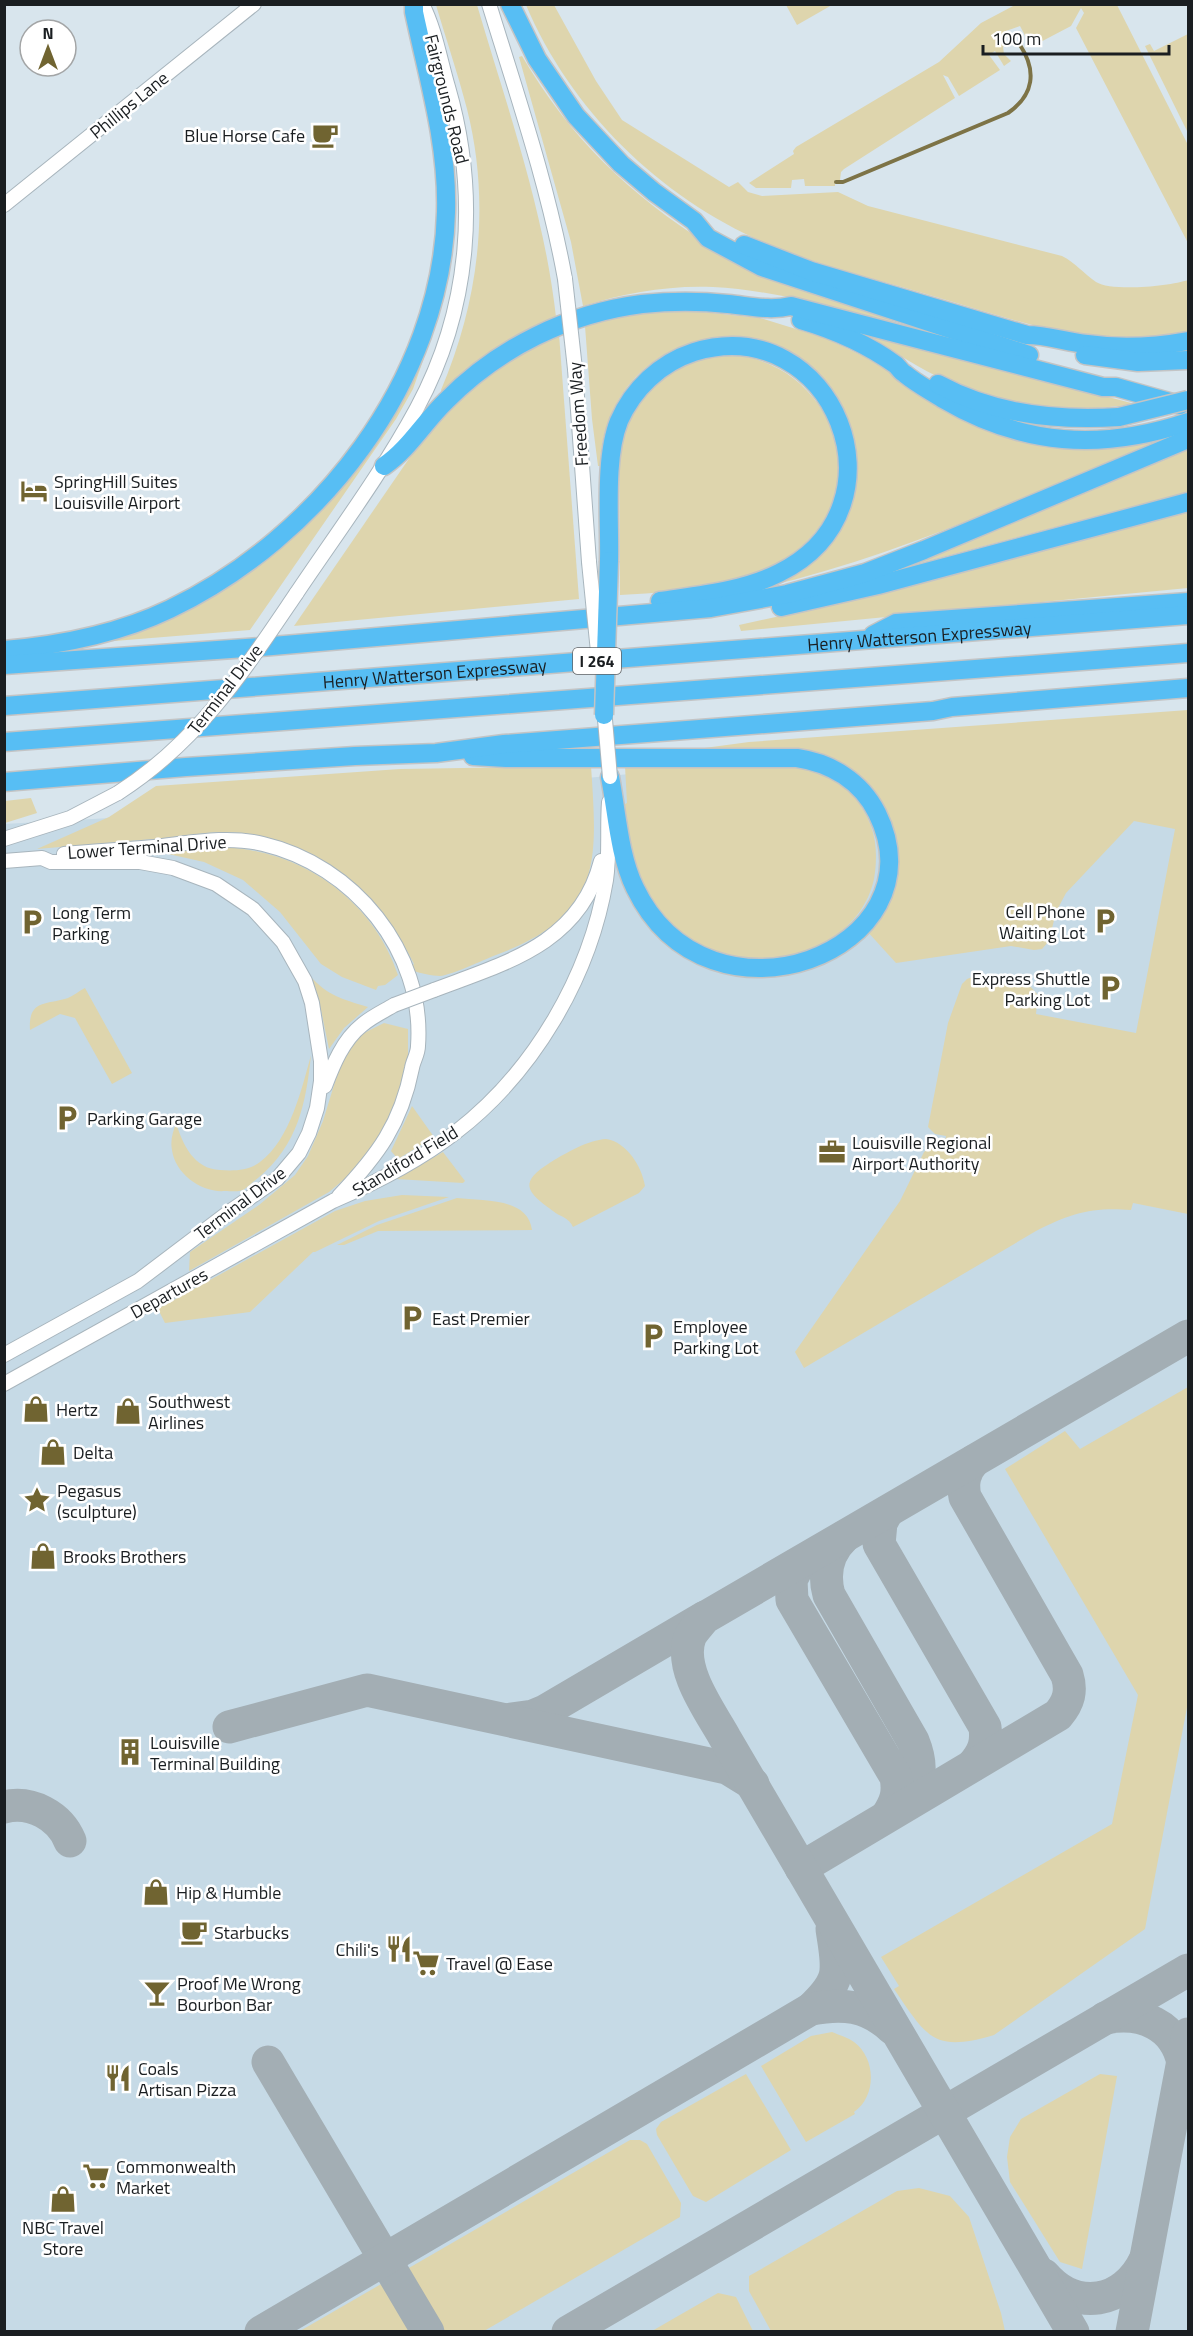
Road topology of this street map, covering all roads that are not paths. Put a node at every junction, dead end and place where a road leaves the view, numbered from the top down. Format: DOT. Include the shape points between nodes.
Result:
graph roads {
  1 [pos="254,4"];
  2 [pos="414,4"];
  3 [pos="422,4"];
  4 [pos="489,4"];
  5 [pos="510,4"];
  6 [pos="4,205"];
  7 [pos="694,221"];
  8 [pos="778,309"];
  9 [pos="1027,335"];
  10 [pos="1188,341"];
  11 [pos="1188,360"];
  12 [pos="898,367"];
  13 [pos="1116,387"];
  14 [pos="1188,400"];
  15 [pos="1188,423"];
  16 [pos="384,466"];
  17 [pos="1188,502"];
  18 [pos="1188,602"];
  19 [pos="653,612"];
  20 [pos="1188,615"];
  21 [pos="604,616"];
  22 [pos="866,639"];
  23 [pos="4,650"];
  24 [pos="1188,653"];
  25 [pos="4,665"];
  26 [pos="1188,688"];
  27 [pos="1188,698"];
  28 [pos="4,705"];
  29 [pos="933,711"];
  30 [pos="604,715"];
  31 [pos="4,742"];
  32 [pos="436,753"];
  33 [pos="610,777"];
  34 [pos="4,782"];
  35 [pos="607,833"];
  36 [pos="4,839"];
  37 [pos="42,858"];
  38 [pos="4,861"];
  39 [pos="317,1108"];
  40 [pos="333,1201"];
  41 [pos="4,1355"];
  42 [pos="4,1384"];
  1 -- 6 [label="main road, Phillips Lane"];
  2 -- 23 [label="highway" via="444,153 446,213 439,275 428,315 409,366 383,416 346,469 310,510 266,551 223,580 168,610 118,628 74,641"];
  3 -- 16 [label="main road, Fairgrounds Road" via="461,142 467,233 457,301 445,345 417,408"];
  4 -- 30 [label="main road, Freedom Way, bridge" via="545,192 565,279"];
  5 -- 7 [label="highway" via="537,59 576,116 621,164"];
  7 -- 9 [label="highway" via="811,271"];
  7 -- 13 [label="highway" via="708,238 762,267 1105,380"];
  8 -- 12 [label="highway" via="863,345"];
  8 -- 13 [label="highway" via="791,306 1103,387"];
  8 -- 16 [label="highway" via="663,302 617,308 564,323 504,354 460,387 399,456"];
  9 -- 10 [label="highway" via="1107,346"];
  9 -- 11 [label="highway" via="1046,345 1110,360"];
  12 -- 14 [label="highway, bridge" via="989,405 1065,418 1119,417"];
  12 -- 15 [label="highway" via="979,418 1029,435 1093,441 1134,437"];
  13 -- 15 [label="highway"];
  15 -- 19 [label="highway" via="934,546 865,573 754,601"];
  16 -- 36 [label="main road, Terminal Drive, bridge" via="211,713 157,766 118,793 70,818"];
  17 -- 19 [label="highway" via="795,605 758,611"];
  18 -- 22 [label="highway" via="896,623"];
  19 -- 21 [label="highway"];
  20 -- 22 [label="highway, Henry Watterson Expressway / I 264"];
  21 -- 25 [label="highway"];
  21 -- 30 [label="highway, bridge" via="631,604 735,588 776,575 819,544 842,505 849,477 844,433 831,403 810,378 766,352 733,347 700,350 658,370 631,400 619,422 610,464 609,561"];
  22 -- 28 [label="highway, Henry Watterson Expressway / I 264"];
  24 -- 31 [label="highway, Henry Watterson Expressway / I 264"];
  26 -- 29 [label="highway"];
  27 -- 29 [label="highway" via="953,717"];
  29 -- 32 [label="highway" via="504,744"];
  30 -- 33 [label="main road, Freedom Way, bridge"];
  32 -- 33 [label="highway" via="506,758 797,758 822,764 857,786 882,823 888,864 880,898 847,940 803,963 751,969 708,958 661,927 635,887"];
  32 -- 34 [label="highway" via="242,763"];
  33 -- 35 [label="main road, Freedom Way"];
  35 -- 39 [label="main road, bridge" via="594,883 565,927 528,952 394,1005 362,1025 338,1056"];
  35 -- 40 [label="main road, Standiford Field" via="606,880 582,965 561,1007 528,1056 487,1105 457,1132 377,1181"];
  37 -- 38 [label="main road, Terminal Drive"];
  37 -- 39 [label="main road, Terminal Drive" via="51,862 140,862 173,867 216,884 253,909 294,961 312,1003 321,1061"];
  37 -- 40 [label="main road, Lower Terminal Drive" via="210,840 245,841 285,850 315,864 376,914 401,957 415,999 418,1049 409,1090 388,1136"];
  39 -- 41 [label="main road, Terminal Drive" via="299,1153 277,1179 138,1281"];
  40 -- 42 [label="main road, Departures"];
}
